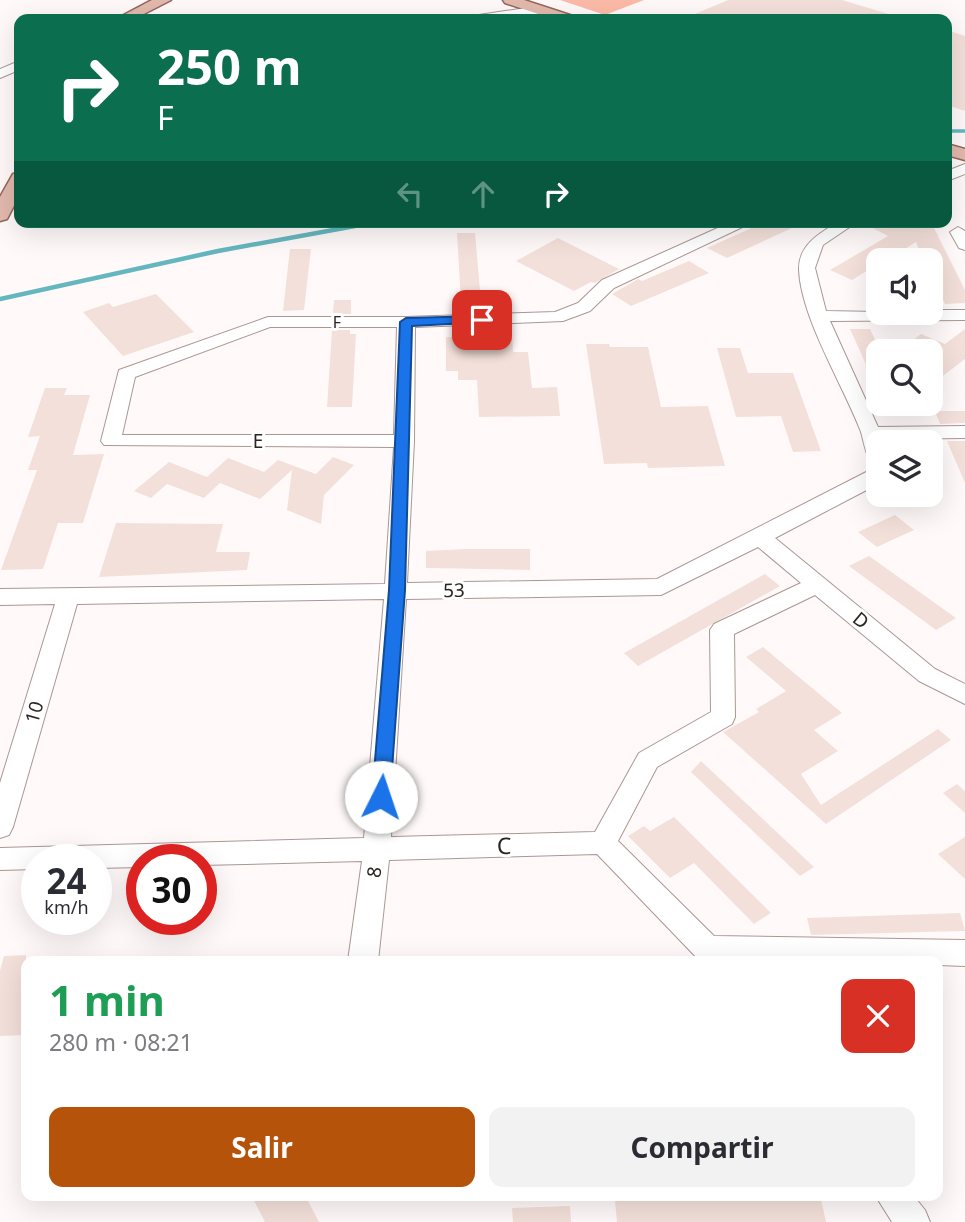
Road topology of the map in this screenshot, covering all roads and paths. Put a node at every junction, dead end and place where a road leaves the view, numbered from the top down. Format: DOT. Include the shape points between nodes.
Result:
graph roads {
  1 [pos="164,0"];
  2 [pos="510,0"];
  3 [pos="538,10"];
  4 [pos="134,14"];
  5 [pos="512,14"];
  6 [pos="551,14"];
  7 [pos="14,188"];
  8 [pos="0,215"];
  9 [pos="732,228"];
  10 [pos="840,228"];
  11 [pos="965,315"];
  12 [pos="820,316"];
  13 [pos="406,322"];
  14 [pos="870,430"];
  15 [pos="943,432"];
  16 [pos="965,432"];
  17 [pos="111,441"];
  18 [pos="404,441"];
  19 [pos="866,483"];
  20 [pos="761,538"];
  21 [pos="818,584"];
  22 [pos="397,590"];
  23 [pos="0,597"];
  24 [pos="68,597"];
  25 [pos="965,695"];
  26 [pos="0,827"];
  27 [pos="603,843"];
  28 [pos="377,849"];
  29 [pos="0,859"];
  30 [pos="965,953"];
  31 [pos="364,956"];
  32 [pos="897,1201"];
  33 [pos="913,1222"];
  1 -- 4 [label="main road"];
  2 -- 3 [label="main road"];
  3 -- 5 [label="street"];
  3 -- 6 [label="main road"];
  7 -- 8 [label="main road"];
  9 -- 13 [label="street, F" via="608,284 584,307 557,317"];
  10 -- 12 [label="street" via="816,243 807,268"];
  11 -- 12 [label="street"];
  12 -- 14 [label="street"];
  13 -- 17 [label="street, F" via="268,322 126,374"];
  13 -- 18 [label="street, 8"];
  15 -- 16 [label="street"];
  17 -- 18 [label="street, E"];
  18 -- 22 [label="street, 8"];
  19 -- 20 [label="street, 53"];
  20 -- 21 [label="street, D"];
  20 -- 22 [label="street, 53" via="661,587"];
  21 -- 25 [label="street, D" via="927,675"];
  21 -- 27 [label="street" via="722,630 723,717 648,760"];
  22 -- 24 [label="street, 53"];
  22 -- 28 [label="street, 8"];
  23 -- 24 [label="street, 53"];
  24 -- 26 [label="street, 10"];
  27 -- 28 [label="street, C"];
  27 -- 30 [label="street" via="707,949"];
  28 -- 29 [label="street, C"];
  28 -- 31 [label="street, 8"];
  32 -- 33 [label="street"];
}
